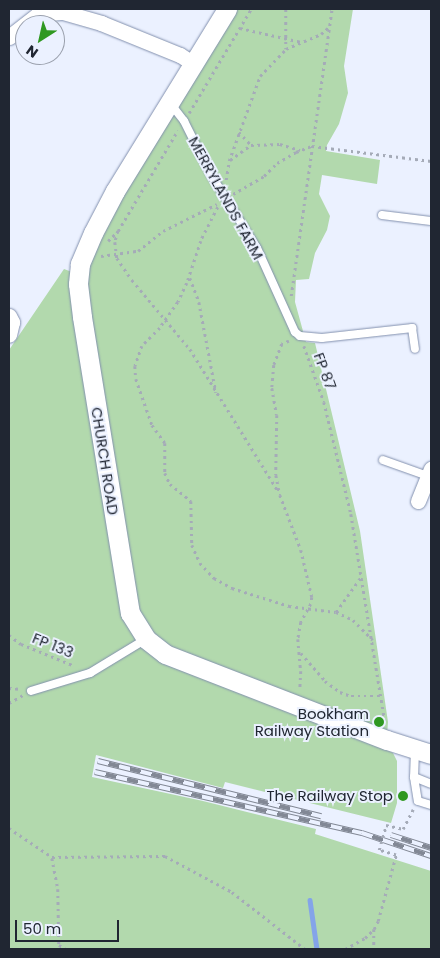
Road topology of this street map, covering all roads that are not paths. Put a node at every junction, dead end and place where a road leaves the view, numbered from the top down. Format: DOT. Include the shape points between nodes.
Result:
graph roads {
  1 [pos="227,9"];
  2 [pos="49,11"];
  3 [pos="9,37"];
  4 [pos="194,64"];
  5 [pos="169,102"];
  6 [pos="382,215"];
  7 [pos="431,221"];
  8 [pos="9,316"];
  9 [pos="9,335"];
  10 [pos="415,349"];
  11 [pos="383,460"];
  12 [pos="430,472"];
  13 [pos="418,500"];
  14 [pos="146,639"];
  15 [pos="31,691"];
  16 [pos="423,751"];
  17 [pos="414,777"];
  18 [pos="431,784"];
  19 [pos="431,805"];
  1 -- 4 [label="street, CHURCH ROAD"];
  2 -- 3 [label="street" via="38,14"];
  2 -- 4 [label="street" via="101,23 180,54"];
  4 -- 5 [label="street, CHURCH ROAD"];
  5 -- 10 [label="lane, MERRYLANDS FARM" via="184,121 224,197 257,248 290,324 300,336 322,338 412,328"];
  5 -- 14 [label="street, CHURCH ROAD" via="93,233 80,264 78,284 125,587 130,613"];
  6 -- 7 [label="lane"];
  8 -- 9 [label="street" via="12,322"];
  11 -- 12 [label="lane"];
  12 -- 13 [label="street"];
  14 -- 15 [label="lane" via="90,674"];
  14 -- 16 [label="street, CHURCH ROAD" via="165,654"];
  16 -- 17 [label="lane"];
  17 -- 18 [label="lane"];
  17 -- 19 [label="lane" via="418,801"];
}
